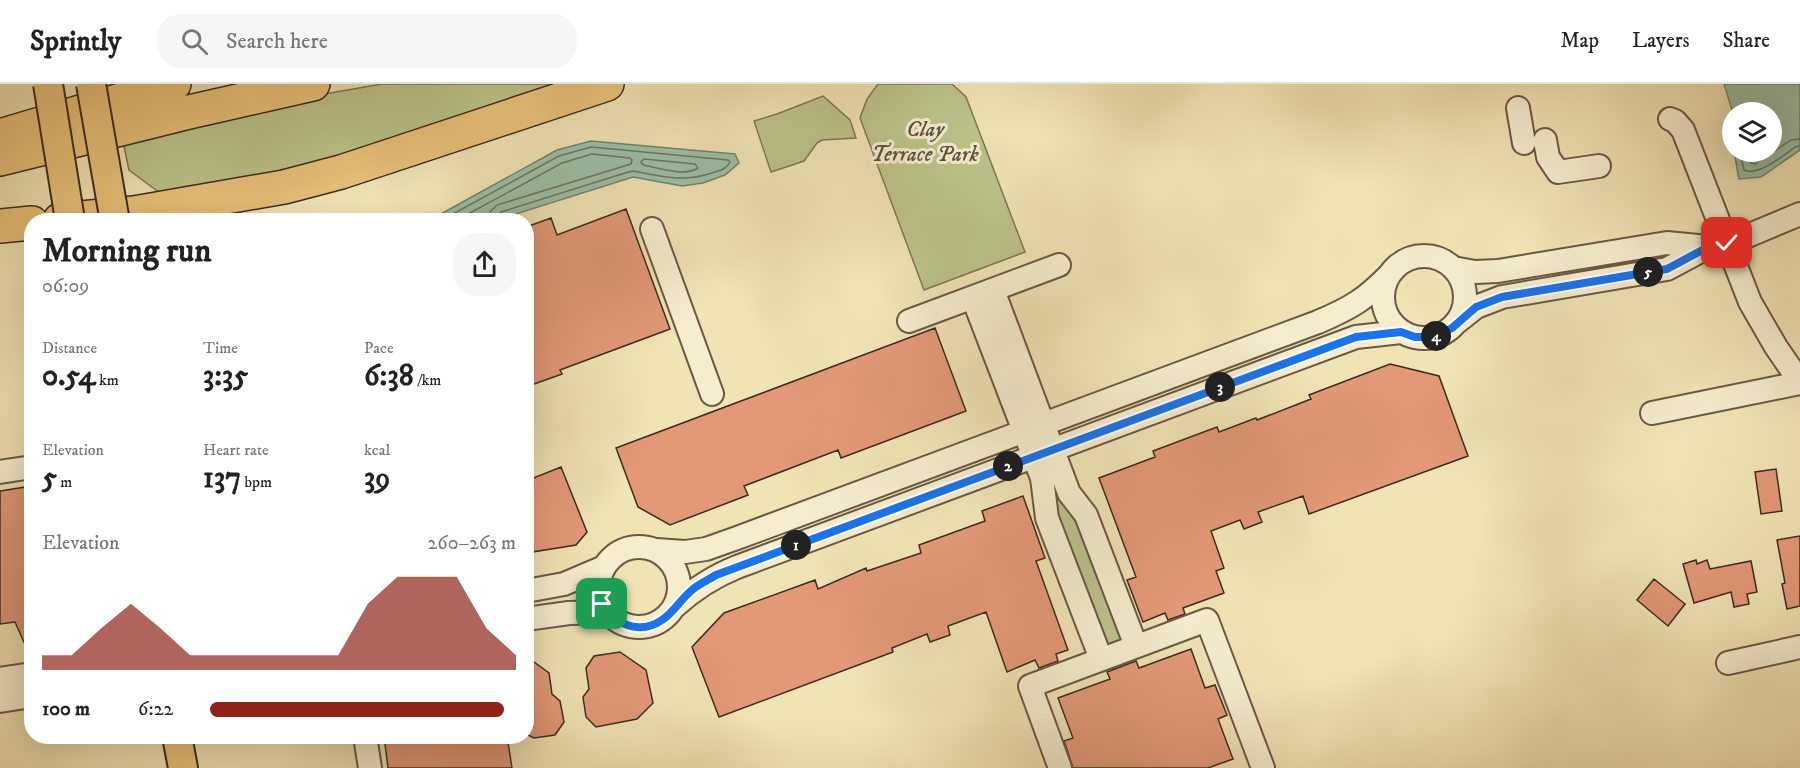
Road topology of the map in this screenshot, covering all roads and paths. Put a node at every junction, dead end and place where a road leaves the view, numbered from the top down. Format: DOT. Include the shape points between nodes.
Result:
graph roads {
  1 [pos="48,84"];
  2 [pos="91,84"];
  3 [pos="174,84"];
  4 [pos="313,84"];
  5 [pos="607,84"];
  6 [pos="1518,108"];
  7 [pos="1670,119"];
  8 [pos="0,136"];
  9 [pos="0,159"];
  10 [pos="1599,166"];
  11 [pos="69,213"];
  12 [pos="113,213"];
  13 [pos="142,213"];
  14 [pos="1800,214"];
  15 [pos="24,224"];
  16 [pos="0,226"];
  17 [pos="652,229"];
  18 [pos="1717,245"];
  19 [pos="1059,265"];
  20 [pos="1453,268"];
  21 [pos="1391,273"];
  22 [pos="983,294"];
  23 [pos="909,321"];
  24 [pos="1457,322"];
  25 [pos="1401,332"];
  26 [pos="1800,382"];
  27 [pos="712,394"];
  28 [pos="1652,413"];
  29 [pos="1035,428"];
  30 [pos="1044,453"];
  31 [pos="24,468"];
  32 [pos="0,472"];
  33 [pos="656,550"];
  34 [pos="604,567"];
  35 [pos="534,590"];
  36 [pos="674,607"];
  37 [pos="608,612"];
  38 [pos="534,618"];
  39 [pos="1136,646"];
  40 [pos="1800,647"];
  41 [pos="1101,659"];
  42 [pos="1728,663"];
  43 [pos="24,675"];
  44 [pos="0,679"];
  45 [pos="24,697"];
  46 [pos="0,701"];
  47 [pos="178,744"];
  48 [pos="366,744"];
  49 [pos="183,768"];
  50 [pos="370,768"];
  51 [pos="1060,768"];
  52 [pos="1263,768"];
  1 -- 11 [label="main road, bridge"];
  2 -- 12 [label="main road, bridge"];
  3 -- 8 [label="highway"];
  4 -- 9 [label="highway"];
  5 -- 13 [label="highway" via="341,172"];
  6 -- 10 [label="street" via="1534,141 1558,172"];
  7 -- 18 [label="street" via="1683,130"];
  14 -- 18 [label="street"];
  15 -- 16 [label="highway"];
  17 -- 27 [label="street"];
  18 -- 20 [label="street" via="1667,243 1498,272"];
  18 -- 24 [label="street" via="1667,269 1502,297 1476,307"];
  18 -- 26 [label="street"];
  19 -- 22 [label="street"];
  20 -- 21 [label="street" via="1425,256 1405,261"];
  20 -- 24 [label="street" via="1465,294"];
  21 -- 25 [label="street" via="1383,300 1388,318"];
  21 -- 29 [label="street" via="1371,294 1347,310"];
  22 -- 23 [label="street"];
  22 -- 29 [label="street"];
  24 -- 25 [label="street" via="1434,337"];
  25 -- 30 [label="street" via="1356,337"];
  26 -- 28 [label="street"];
  29 -- 30 [label="street"];
  29 -- 33 [label="street" via="706,549"];
  30 -- 36 [label="street" via="716,575"];
  30 -- 39 [label="street" via="1086,515"];
  30 -- 41 [label="street" via="1042,478 1047,518"];
  31 -- 32 [label="street"];
  33 -- 34 [label="street" via="626,548"];
  33 -- 36 [label="street" via="676,570 680,588"];
  34 -- 35 [label="street" via="564,584"];
  34 -- 37 [label="street" via="599,595"];
  36 -- 37 [label="street" via="656,624 639,627 622,623"];
  37 -- 38 [label="street"];
  39 -- 41 [label="street"];
  39 -- 52 [label="street" via="1207,620"];
  40 -- 42 [label="street"];
  41 -- 51 [label="street" via="1030,686"];
  43 -- 44 [label="street"];
  45 -- 46 [label="street"];
  47 -- 49 [label="main road"];
  48 -- 50 [label="street"];
}
